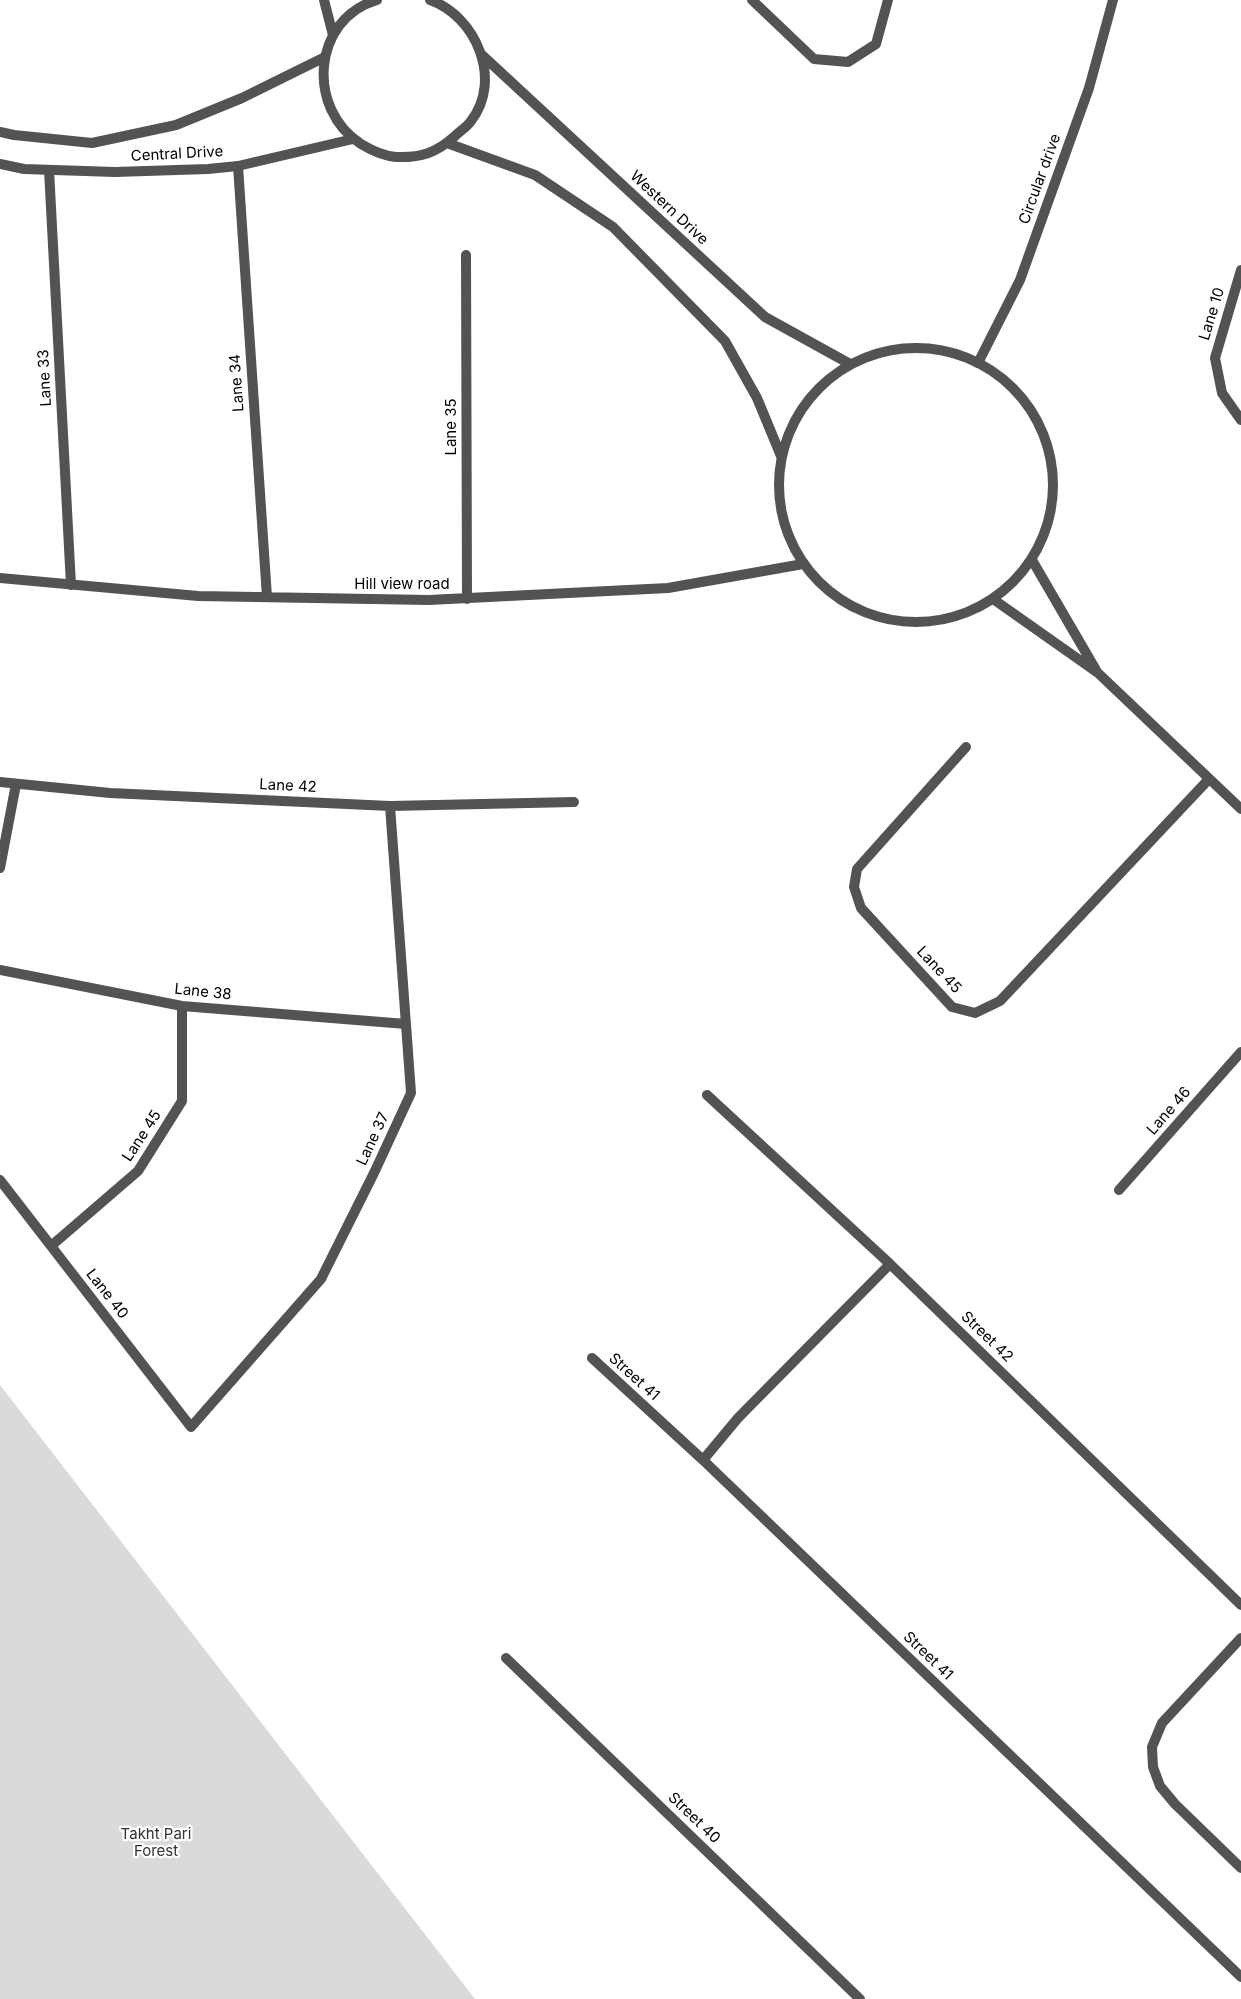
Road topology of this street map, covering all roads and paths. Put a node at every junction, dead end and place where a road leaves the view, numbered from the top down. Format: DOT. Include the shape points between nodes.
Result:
graph roads {
  1 [pos="324,0"];
  2 [pos="377,0"];
  3 [pos="430,0"];
  4 [pos="752,0"];
  5 [pos="888,0"];
  6 [pos="1113,0"];
  7 [pos="333,35"];
  8 [pos="482,55"];
  9 [pos="325,57"];
  10 [pos="0,132"];
  11 [pos="353,138"];
  12 [pos="447,143"];
  13 [pos="0,164"];
  14 [pos="238,166"];
  15 [pos="49,170"];
  16 [pos="466,254"];
  17 [pos="1241,270"];
  18 [pos="978,363"];
  19 [pos="850,364"];
  20 [pos="1241,420"];
  21 [pos="781,456"];
  22 [pos="1032,560"];
  23 [pos="803,564"];
  24 [pos="0,578"];
  25 [pos="71,585"];
  26 [pos="267,597"];
  27 [pos="467,598"];
  28 [pos="993,599"];
  29 [pos="1098,673"];
  30 [pos="966,747"];
  31 [pos="1209,779"];
  32 [pos="0,782"];
  33 [pos="16,784"];
  34 [pos="574,802"];
  35 [pos="390,806"];
  36 [pos="1241,809"];
  37 [pos="0,868"];
  38 [pos="0,970"];
  39 [pos="182,1006"];
  40 [pos="406,1024"];
  41 [pos="1241,1052"];
  42 [pos="708,1095"];
  43 [pos="0,1180"];
  44 [pos="1120,1190"];
  45 [pos="51,1246"];
  46 [pos="890,1264"];
  47 [pos="592,1358"];
  48 [pos="191,1427"];
  49 [pos="703,1460"];
  50 [pos="1241,1605"];
  51 [pos="1241,1638"];
  52 [pos="506,1658"];
  53 [pos="1241,1868"];
  54 [pos="1241,1977"];
  55 [pos="860,1999"];
  1 -- 7 [label="street"];
  2 -- 7 [label="street" via="348,16"];
  3 -- 8 [label="street" via="459,17 473,34"];
  4 -- 5 [label="street" via="814,59 848,62 876,44"];
  6 -- 18 [label="street, Circular drive" via="1089,88 1020,280"];
  7 -- 9 [label="street"];
  8 -- 12 [label="street" via="485,78 482,100 472,121"];
  8 -- 19 [label="street, Western Drive" via="765,317"];
  9 -- 10 [label="street, Central Drive" via="242,98 176,124 92,143"];
  9 -- 11 [label="street" via="323,79 327,102 337,122"];
  11 -- 12 [label="street" via="372,150 394,157 416,156 438,150"];
  11 -- 14 [label="street, Central Drive"];
  12 -- 21 [label="street" via="535,175 613,227 726,341 757,398"];
  13 -- 15 [label="street, Central Drive"];
  14 -- 15 [label="street, Central Drive" via="115,172"];
  14 -- 26 [label="street, Lane 34"];
  15 -- 25 [label="street, Lane 33"];
  16 -- 27 [label="street, Lane 35"];
  17 -- 20 [label="street, Lane 10" via="1215,358 1222,393"];
  18 -- 19 [label="street" via="942,350 905,348 868,356"];
  18 -- 22 [label="street" via="1000,377 1034,414 1052,462 1051,513 1044,537"];
  19 -- 21 [label="street" via="818,387 795,419"];
  21 -- 23 [label="street" via="778,475 781,512 786,531"];
  22 -- 28 [label="street" via="1014,582"];
  22 -- 29 [label="street"];
  23 -- 27 [label="street, Hill view road" via="668,588"];
  23 -- 28 [label="street" via="836,598 857,610 903,623 950,619"];
  24 -- 25 [label="street, Hill view road"];
  25 -- 26 [label="street, Hill view road" via="198,596"];
  26 -- 27 [label="street, Hill view road"];
  28 -- 29 [label="street"];
  29 -- 31 [label="street"];
  30 -- 31 [label="street, Lane 45" via="857,869 854,887 861,908 952,1007 974,1013 1000,1001"];
  31 -- 36 [label="street"];
  32 -- 33 [label="street, Lane 42"];
  33 -- 35 [label="street, Lane 42" via="110,793"];
  33 -- 37 [label="street"];
  34 -- 35 [label="street, Lane 42"];
  35 -- 40 [label="street, Lane 37"];
  38 -- 39 [label="street, Lane 38"];
  39 -- 40 [label="street, Lane 38"];
  39 -- 45 [label="street, Lane 45" via="182,1102 138,1171"];
  40 -- 48 [label="street, Lane 37" via="411,1093 321,1279"];
  41 -- 44 [label="street, Lane 46"];
  42 -- 46 [label="street, Street 42"];
  43 -- 45 [label="street, Lane 40"];
  45 -- 48 [label="street, Lane 40"];
  46 -- 49 [label="street" via="738,1418"];
  46 -- 50 [label="street, Street 42"];
  47 -- 49 [label="street, Street 41"];
  49 -- 54 [label="street, Street 41"];
  51 -- 53 [label="street" via="1162,1723 1152,1747 1160,1786"];
  52 -- 55 [label="street, Street 40"];
}
